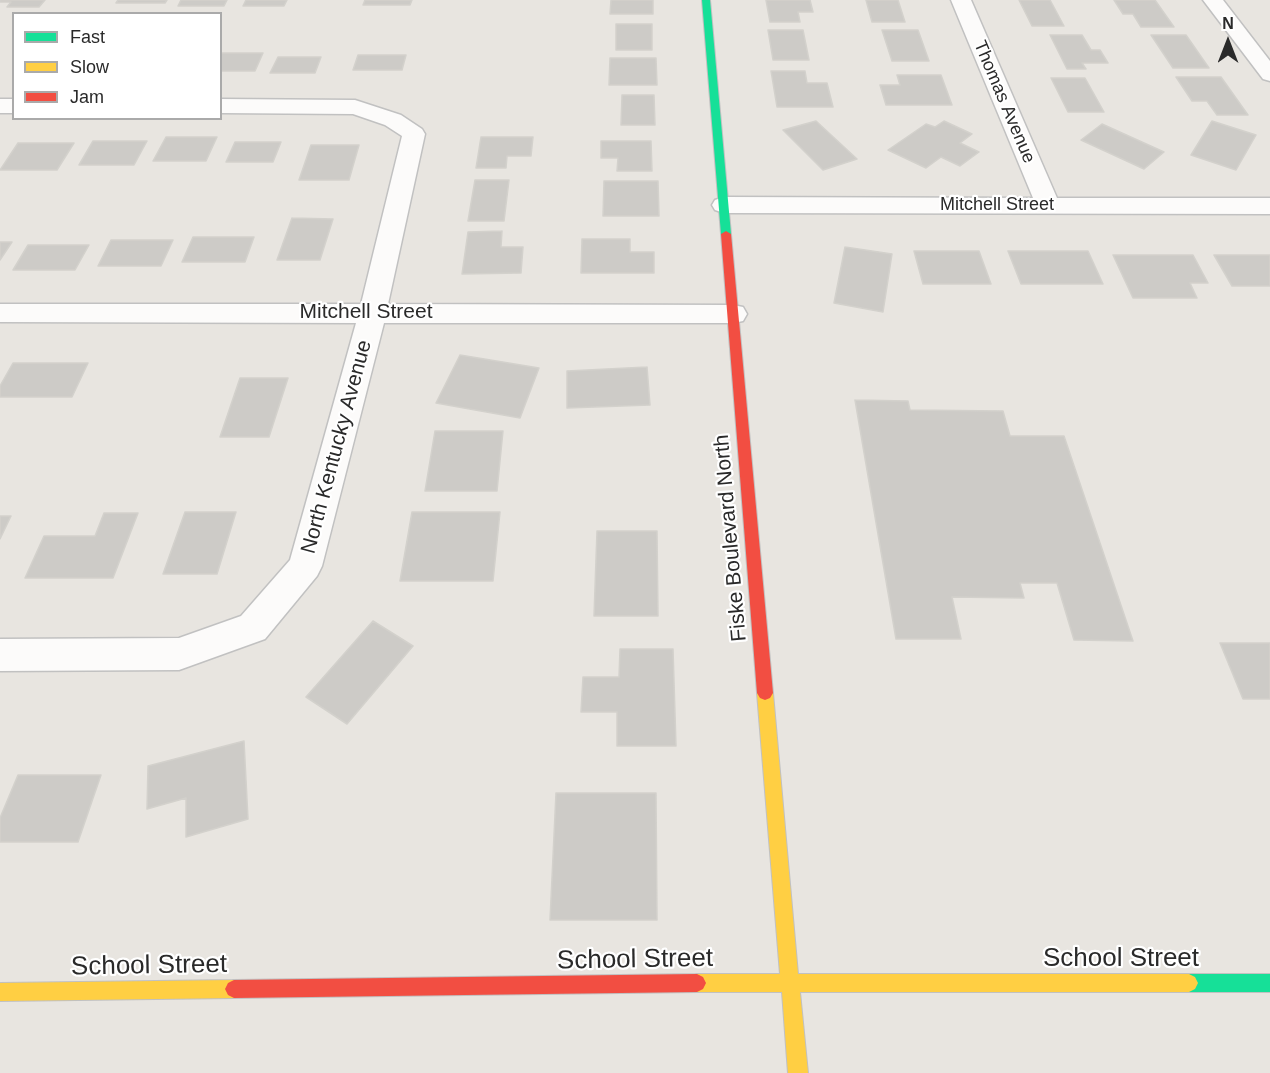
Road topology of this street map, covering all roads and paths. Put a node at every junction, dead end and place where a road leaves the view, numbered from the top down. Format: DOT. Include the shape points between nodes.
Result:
graph roads {
  1 [pos="706,0"];
  2 [pos="961,0"];
  3 [pos="1213,0"];
  4 [pos="1260,48"];
  5 [pos="1270,75"];
  6 [pos="222,106"];
  7 [pos="724,205"];
  8 [pos="1048,205"];
  9 [pos="1270,206"];
  10 [pos="373,312"];
  11 [pos="0,313"];
  12 [pos="733,314"];
  13 [pos="0,655"];
  14 [pos="790,982"];
  15 [pos="1270,983"];
  16 [pos="0,992"];
  17 [pos="798,1073"];
  1 -- 7 [label="street, Fiske Boulevard North"];
  2 -- 8 [label="street, Thomas Avenue"];
  3 -- 4 [label="street"];
  4 -- 5 [label="street"];
  6 -- 10 [label="street, North Kentucky Avenue" via="355,107 393,120 414,134"];
  7 -- 8 [label="street, Mitchell Street"];
  7 -- 12 [label="street, Fiske Boulevard North"];
  8 -- 9 [label="street, Mitchell Street"];
  10 -- 11 [label="street, Mitchell Street"];
  10 -- 12 [label="street, Mitchell Street"];
  10 -- 13 [label="street, North Kentucky Avenue" via="305,566 253,628 179,654"];
  12 -- 14 [label="street, Fiske Boulevard North"];
  14 -- 15 [label="street, School Street"];
  14 -- 16 [label="street, School Street"];
  14 -- 17 [label="street, Fiske Boulevard North"];
}
